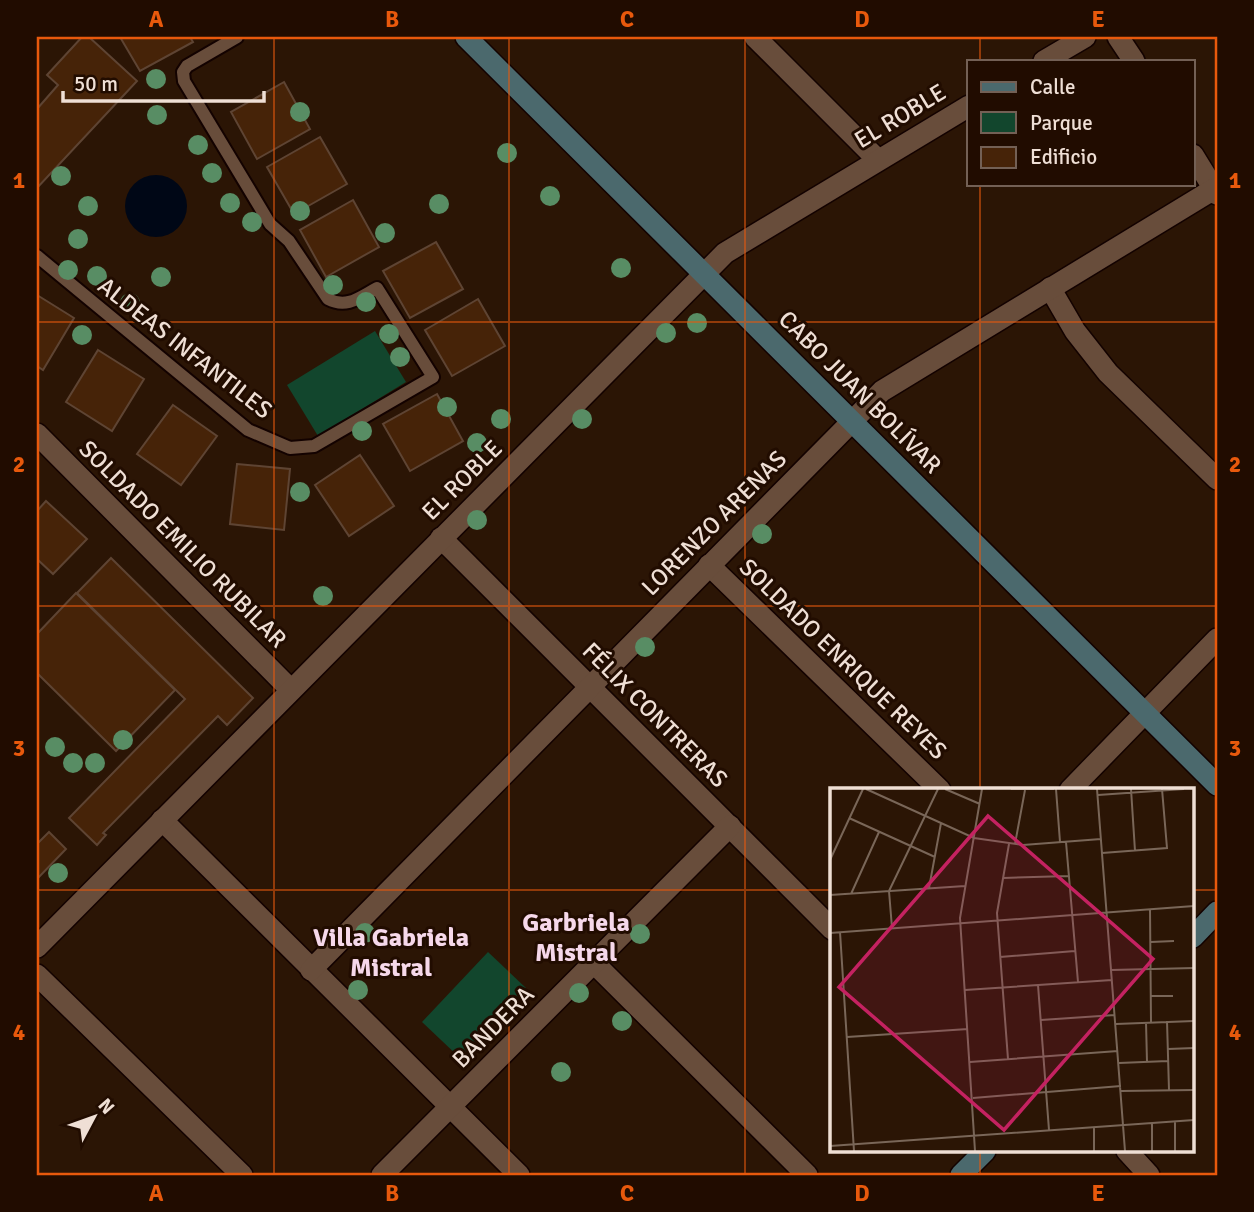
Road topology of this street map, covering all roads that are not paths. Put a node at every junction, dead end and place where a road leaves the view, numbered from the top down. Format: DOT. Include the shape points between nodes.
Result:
graph roads {
  1 [pos="237,37"];
  2 [pos="466,37"];
  3 [pos="755,37"];
  4 [pos="1085,37"];
  5 [pos="1118,37"];
  6 [pos="1046,60"];
  7 [pos="1133,60"];
  8 [pos="967,107"];
  9 [pos="1194,157"];
  10 [pos="878,160"];
  11 [pos="1216,191"];
  12 [pos="37,256"];
  13 [pos="703,273"];
  14 [pos="1050,288"];
  15 [pos="852,421"];
  16 [pos="37,434"];
  17 [pos="1217,479"];
  18 [pos="441,538"];
  19 [pos="709,565"];
  20 [pos="1217,639"];
  21 [pos="590,686"];
  22 [pos="291,690"];
  23 [pos="1145,713"];
  24 [pos="1217,785"];
  25 [pos="938,788"];
  26 [pos="1072,788"];
  27 [pos="162,820"];
  28 [pos="730,826"];
  29 [pos="1217,912"];
  30 [pos="830,927"];
  31 [pos="1194,936"];
  32 [pos="37,947"];
  33 [pos="594,963"];
  34 [pos="311,970"];
  35 [pos="37,975"];
  36 [pos="450,1108"];
  37 [pos="984,1152"];
  38 [pos="1128,1152"];
  39 [pos="242,1175"];
  40 [pos="383,1175"];
  41 [pos="519,1175"];
  42 [pos="807,1175"];
  43 [pos="961,1175"];
  44 [pos="1149,1175"];
  1 -- 12 [label="lane, ALDEAS INFANTILES" via="187,66 184,81 271,224 289,241 328,299 346,304 377,288 433,377 314,446 290,448 248,430"];
  2 -- 13 [label="street, CABO JUAN BOLÍVAR"];
  3 -- 10 [label="street"];
  4 -- 6 [label="street"];
  5 -- 7 [label="street"];
  8 -- 10 [label="street, EL ROBLE"];
  9 -- 11 [label="street"];
  10 -- 13 [label="street, EL ROBLE" via="736,246"];
  11 -- 14 [label="street, LORENZO ARENAS"];
  13 -- 15 [label="street, CABO JUAN BOLÍVAR"];
  13 -- 18 [label="street, EL ROBLE"];
  14 -- 15 [label="street, LORENZO ARENAS" via="882,391"];
  14 -- 17 [label="street" via="1091,354"];
  15 -- 19 [label="street, LORENZO ARENAS"];
  15 -- 23 [label="street, CABO JUAN BOLÍVAR"];
  16 -- 22 [label="street, SOLDADO EMILIO RUBILAR"];
  18 -- 21 [label="street, FÉLIX CONTRERAS"];
  18 -- 22 [label="street, EL ROBLE"];
  19 -- 21 [label="street, LORENZO ARENAS"];
  19 -- 25 [label="street, SOLDADO ENRIQUE REYES"];
  20 -- 23 [label="street"];
  21 -- 28 [label="street, FÉLIX CONTRERAS"];
  21 -- 34 [label="street, LORENZO ARENAS"];
  22 -- 27 [label="street, EL ROBLE"];
  23 -- 24 [label="street, CABO JUAN BOLÍVAR"];
  23 -- 26 [label="street"];
  27 -- 32 [label="street, EL ROBLE"];
  27 -- 34 [label="street"];
  28 -- 30 [label="street, FÉLIX CONTRERAS"];
  28 -- 33 [label="street, BANDERA"];
  29 -- 31 [label="street"];
  33 -- 36 [label="street, BANDERA"];
  33 -- 42 [label="street"];
  34 -- 36 [label="street"];
  35 -- 39 [label="street"];
  36 -- 40 [label="street, BANDERA"];
  36 -- 41 [label="street"];
  37 -- 43 [label="street"];
  38 -- 44 [label="street"];
}
